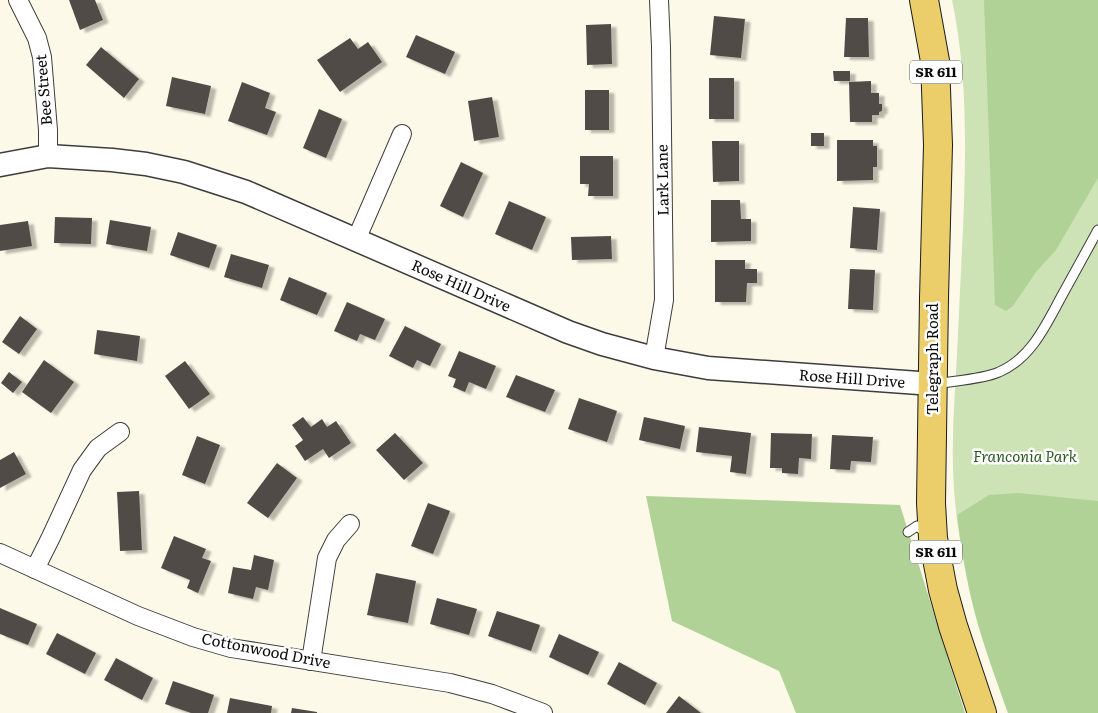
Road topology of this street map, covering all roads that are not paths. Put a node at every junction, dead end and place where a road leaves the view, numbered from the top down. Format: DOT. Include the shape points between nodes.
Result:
graph roads {
  1 [pos="18,0"];
  2 [pos="924,0"];
  3 [pos="659,1"];
  4 [pos="402,134"];
  5 [pos="48,156"];
  6 [pos="0,164"];
  7 [pos="1098,230"];
  8 [pos="356,240"];
  9 [pos="654,358"];
  10 [pos="933,384"];
  11 [pos="120,432"];
  12 [pos="350,524"];
  13 [pos="0,553"];
  14 [pos="35,569"];
  15 [pos="311,660"];
  16 [pos="543,713"];
  17 [pos="982,713"];
  1 -- 5 [label="street, Bee Street" via="37,38 42,57"];
  2 -- 10 [label="main road, Telegraph Road / SR 611" via="935,61 938,145"];
  3 -- 9 [label="street, Lark Lane" via="664,300"];
  4 -- 8 [label="street"];
  5 -- 6 [label="street, Rose Hill Drive"];
  5 -- 8 [label="street, Rose Hill Drive" via="112,160 184,172 246,192"];
  7 -- 10 [label="lane" via="1046,324 1019,360 991,375"];
  8 -- 9 [label="street, Rose Hill Drive" via="568,332"];
  9 -- 10 [label="street, Rose Hill Drive" via="747,372"];
  10 -- 17 [label="main road, Telegraph Road / SR 611" via="931,503 921,535 943,590"];
  11 -- 14 [label="street" via="98,448 82,470"];
  12 -- 15 [label="street" via="336,540 327,558"];
  13 -- 14 [label="street, Cottonwood Drive"];
  14 -- 15 [label="street, Cottonwood Drive" via="193,637 231,648"];
  15 -- 16 [label="street, Cottonwood Drive" via="450,683"];
}
